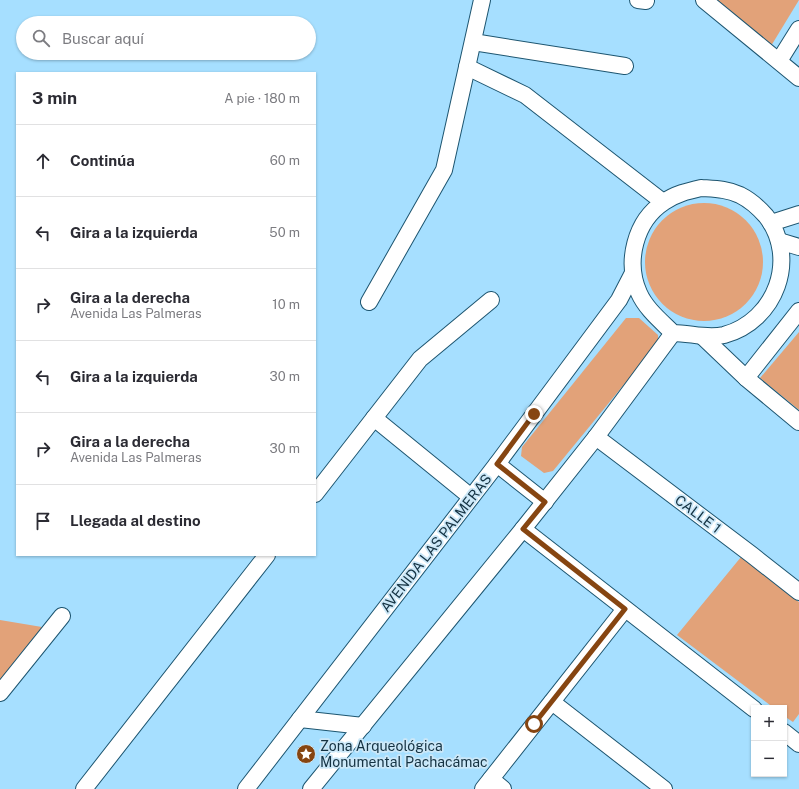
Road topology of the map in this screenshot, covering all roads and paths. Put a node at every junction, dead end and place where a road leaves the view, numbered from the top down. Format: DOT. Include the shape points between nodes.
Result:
graph roads {
  1 [pos="482,0"];
  2 [pos="704,0"];
  3 [pos="799,29"];
  4 [pos="473,42"];
  5 [pos="779,61"];
  6 [pos="625,66"];
  7 [pos="467,67"];
  8 [pos="799,78"];
  9 [pos="663,202"];
  10 [pos="799,214"];
  11 [pos="771,223"];
  12 [pos="780,241"];
  13 [pos="799,247"];
  14 [pos="633,273"];
  15 [pos="491,300"];
  16 [pos="369,302"];
  17 [pos="799,311"];
  18 [pos="673,333"];
  19 [pos="703,337"];
  20 [pos="746,378"];
  21 [pos="374,418"];
  22 [pos="799,422"];
  23 [pos="596,437"];
  24 [pos="497,464"];
  25 [pos="316,493"];
  26 [pos="471,497"];
  27 [pos="545,502"];
  28 [pos="523,529"];
  29 [pos="266,556"];
  30 [pos="799,592"];
  31 [pos="625,609"];
  32 [pos="62,616"];
  33 [pos="0,693"];
  34 [pos="552,702"];
  35 [pos="751,707"];
  36 [pos="300,719"];
  37 [pos="363,726"];
  38 [pos="787,734"];
  39 [pos="799,744"];
  40 [pos="492,786"];
  41 [pos="315,788"];
  42 [pos="84,789"];
  43 [pos="246,789"];
  44 [pos="664,789"];
  1 -- 4 [label="street"];
  2 -- 5 [label="street"];
  3 -- 5 [label="street"];
  4 -- 6 [label="street"];
  4 -- 7 [label="street"];
  5 -- 8 [label="street"];
  7 -- 9 [label="street" via="525,95"];
  7 -- 16 [label="street" via="444,170"];
  9 -- 11 [label="street" via="682,192 701,188 722,189 747,199 758,207"];
  9 -- 14 [label="street" via="649,216 638,233 633,253"];
  10 -- 11 [label="street"];
  11 -- 12 [label="street"];
  12 -- 13 [label="street"];
  12 -- 19 [label="street" via="780,281 768,305 759,316 743,328 724,335"];
  14 -- 18 [label="street" via="639,293 650,310"];
  14 -- 24 [label="street, AVENIDA LAS PALMERAS" via="619,300"];
  15 -- 21 [label="street" via="420,359"];
  17 -- 20 [label="street"];
  18 -- 19 [label="street"];
  18 -- 23 [label="street"];
  19 -- 20 [label="street"];
  20 -- 22 [label="street"];
  21 -- 25 [label="street"];
  21 -- 26 [label="street"];
  23 -- 27 [label="street"];
  23 -- 30 [label="street, CALLE 1"];
  24 -- 26 [label="street, AVENIDA LAS PALMERAS"];
  24 -- 27 [label="street"];
  26 -- 36 [label="street, AVENIDA LAS PALMERAS"];
  27 -- 28 [label="street"];
  28 -- 31 [label="street"];
  28 -- 37 [label="street"];
  29 -- 42 [label="street"];
  31 -- 34 [label="street"];
  31 -- 35 [label="street"];
  32 -- 33 [label="street"];
  34 -- 40 [label="street"];
  34 -- 44 [label="street"];
  36 -- 37 [label="street"];
  36 -- 43 [label="street, AVENIDA LAS PALMERAS"];
  37 -- 41 [label="street"];
  38 -- 39 [label="street"];
}
